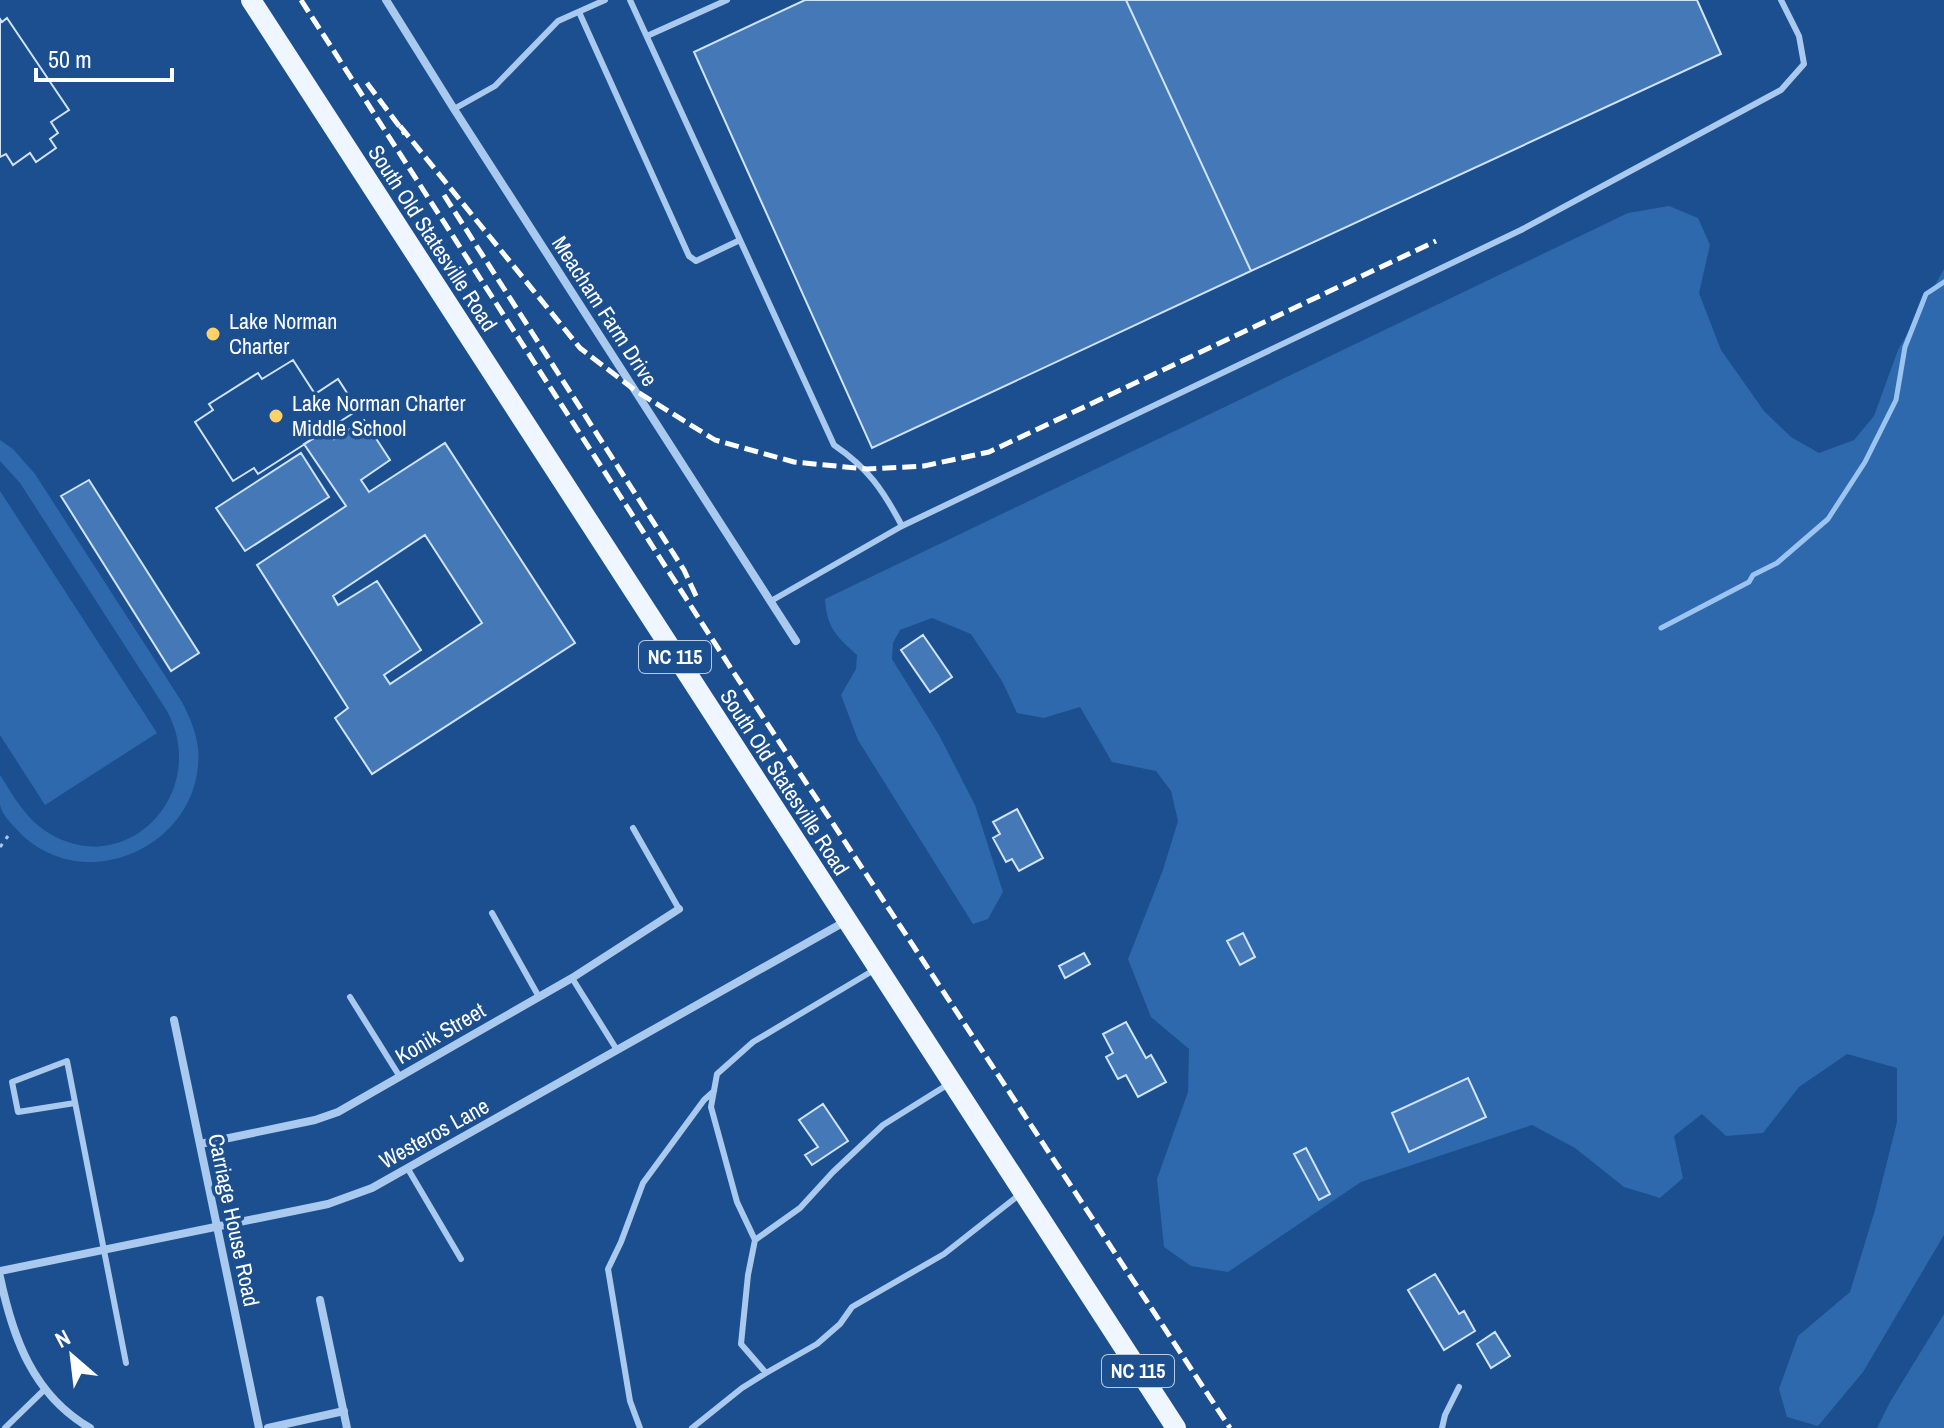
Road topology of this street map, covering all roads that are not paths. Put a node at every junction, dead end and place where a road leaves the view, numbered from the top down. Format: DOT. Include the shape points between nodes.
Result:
graph roads {
  1 [pos="251,0"];
  2 [pos="386,0"];
  3 [pos="605,0"];
  4 [pos="630,0"];
  5 [pos="727,0"];
  6 [pos="1781,0"];
  7 [pos="579,12"];
  8 [pos="647,36"];
  9 [pos="454,109"];
  10 [pos="740,240"];
  11 [pos="902,526"];
  12 [pos="771,601"];
  13 [pos="796,641"];
  14 [pos="633,828"];
  15 [pos="679,909"];
  16 [pos="492,913"];
  17 [pos="846,921"];
  18 [pos="877,969"];
  19 [pos="572,978"];
  20 [pos="350,997"];
  21 [pos="539,997"];
  22 [pos="174,1020"];
  23 [pos="617,1050"];
  24 [pos="400,1077"];
  25 [pos="951,1082"];
  26 [pos="714,1091"];
  27 [pos="75,1103"];
  28 [pos="200,1144"];
  29 [pos="408,1169"];
  30 [pos="1022,1192"];
  31 [pos="217,1228"];
  32 [pos="755,1240"];
  33 [pos="102,1251"];
  34 [pos="461,1259"];
  35 [pos="0,1274"];
  36 [pos="320,1300"];
  37 [pos="126,1363"];
  38 [pos="766,1373"];
  39 [pos="1459,1387"];
  40 [pos="44,1390"];
  41 [pos="344,1411"];
  42 [pos="5,1428"];
  43 [pos="90,1428"];
  44 [pos="259,1428"];
  45 [pos="268,1428"];
  46 [pos="347,1428"];
  47 [pos="640,1428"];
  48 [pos="692,1428"];
  49 [pos="1176,1428"];
  50 [pos="1442,1428"];
  1 -- 17 [label="main road, South Old Statesville Road / NC 115"];
  2 -- 9 [label="street, Meacham Farm Drive"];
  3 -- 7 [label="lane"];
  4 -- 8 [label="lane"];
  5 -- 8 [label="lane"];
  6 -- 11 [label="lane" via="1799,36 1804,64 1781,90 1521,230"];
  7 -- 9 [label="lane" via="558,21 495,86"];
  7 -- 10 [label="lane" via="689,256 696,261"];
  8 -- 10 [label="lane"];
  9 -- 12 [label="street, Meacham Farm Drive"];
  10 -- 11 [label="lane" via="834,445 867,469"];
  11 -- 12 [label="lane"];
  12 -- 13 [label="street, Meacham Farm Drive"];
  14 -- 15 [label="lane"];
  15 -- 19 [label="street, Konik Street"];
  16 -- 21 [label="lane"];
  17 -- 18 [label="main road, South Old Statesville Road / NC 115"];
  17 -- 23 [label="street, Westeros Lane"];
  18 -- 25 [label="main road, South Old Statesville Road / NC 115"];
  18 -- 26 [label="lane" via="753,1042 717,1074"];
  19 -- 21 [label="street, Konik Street"];
  19 -- 23 [label="lane"];
  20 -- 24 [label="lane"];
  21 -- 24 [label="street, Konik Street"];
  22 -- 28 [label="street, Carriage House Road"];
  23 -- 29 [label="street, Westeros Lane"];
  24 -- 28 [label="street, Konik Street" via="327,1117"];
  25 -- 30 [label="main road, South Old Statesville Road / NC 115"];
  25 -- 32 [label="lane" via="883,1125 800,1208"];
  26 -- 32 [label="lane" via="711,1107 726,1167"];
  26 -- 47 [label="lane" via="643,1183 608,1269 630,1401"];
  27 -- 27 [label="lane" via="67,1061 12,1082 18,1112"];
  27 -- 33 [label="lane"];
  28 -- 31 [label="street, Carriage House Road"];
  29 -- 31 [label="street, Westeros Lane" via="328,1204"];
  29 -- 34 [label="lane"];
  30 -- 38 [label="lane" via="944,1254 852,1307 817,1344"];
  30 -- 49 [label="main road, South Old Statesville Road / NC 115"];
  31 -- 33 [label="street, Westeros Lane"];
  31 -- 44 [label="street, Carriage House Road"];
  32 -- 38 [label="lane" via="741,1344"];
  33 -- 35 [label="street, Westeros Lane"];
  33 -- 37 [label="lane"];
  35 -- 40 [label="street" via="15,1334"];
  36 -- 41 [label="street"];
  38 -- 48 [label="lane"];
  39 -- 50 [label="lane"];
  40 -- 42 [label="lane"];
  40 -- 43 [label="street"];
  41 -- 45 [label="street"];
  41 -- 46 [label="street"];
}
